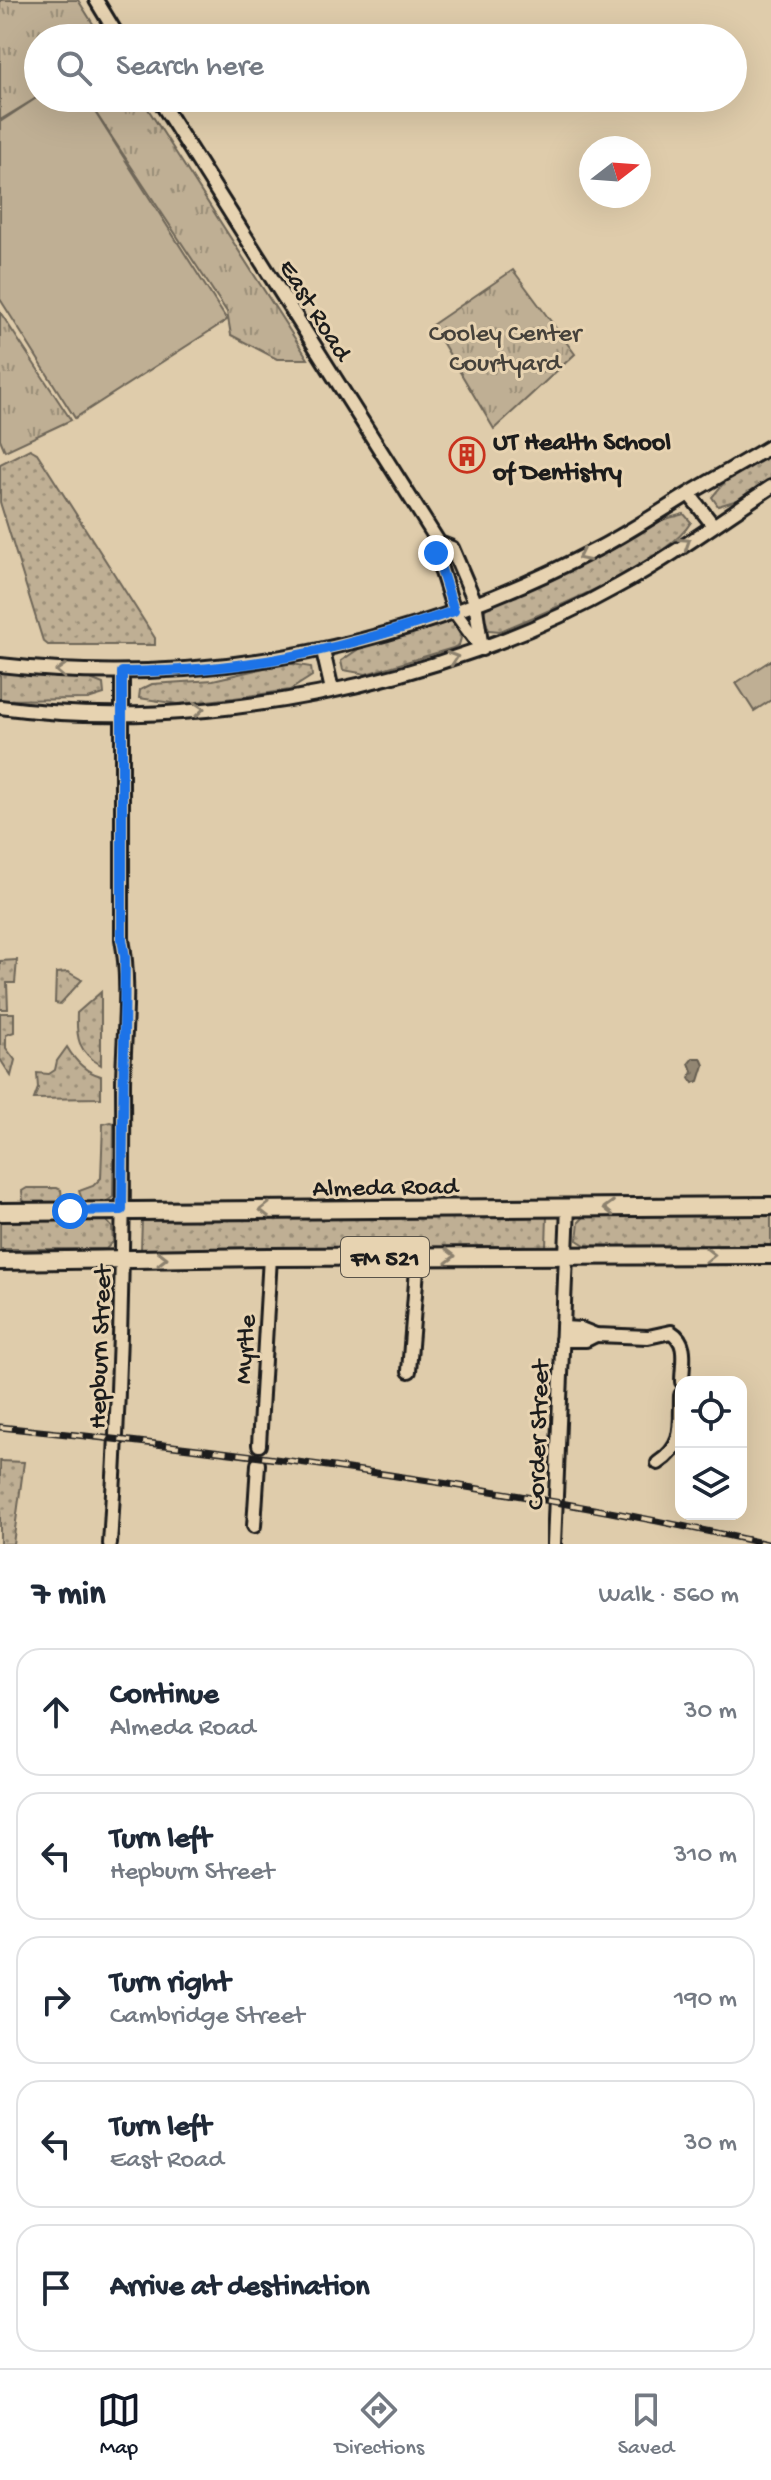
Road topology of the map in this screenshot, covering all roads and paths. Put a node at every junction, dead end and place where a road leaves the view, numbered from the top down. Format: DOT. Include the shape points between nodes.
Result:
graph roads {
  1 [pos="96,0"];
  2 [pos="111,24"];
  3 [pos="167,112"];
  4 [pos="771,446"];
  5 [pos="771,487"];
  6 [pos="689,494"];
  7 [pos="713,525"];
  8 [pos="439,543"];
  9 [pos="475,602"];
  10 [pos="454,611"];
  11 [pos="482,649"];
  12 [pos="323,651"];
  13 [pos="0,665"];
  14 [pos="122,672"];
  15 [pos="332,690"];
  16 [pos="0,707"];
  17 [pos="121,716"];
  18 [pos="568,1206"];
  19 [pos="771,1206"];
  20 [pos="122,1210"];
  21 [pos="0,1212"];
  22 [pos="566,1255"];
  23 [pos="771,1255"];
  24 [pos="418,1256"];
  25 [pos="270,1257"];
  26 [pos="124,1259"];
  27 [pos="0,1261"];
  28 [pos="563,1334"];
  29 [pos="596,1335"];
  30 [pos="409,1371"];
  31 [pos="682,1376"];
  32 [pos="259,1445"];
  33 [pos="676,1448"];
  34 [pos="658,1463"];
  35 [pos="258,1464"];
  36 [pos="254,1526"];
  37 [pos="110,1544"];
  38 [pos="554,1544"];
  1 -- 2 [label="street"];
  3 -- 8 [label="street, East Road"];
  4 -- 6 [label="street"];
  5 -- 7 [label="street"];
  6 -- 7 [label="street"];
  6 -- 9 [label="street, one-way" via="598,549"];
  11 -- 7 [label="street, one-way" via="619,586"];
  8 -- 9 [label="street, East Road" via="452,548"];
  8 -- 10 [label="street, East Road" via="436,553"];
  9 -- 10 [label="street"];
  9 -- 11 [label="street, East Road"];
  10 -- 11 [label="street, East Road"];
  10 -- 12 [label="street"];
  15 -- 11 [label="street, one-way"];
  12 -- 14 [label="street" via="218,668"];
  12 -- 15 [label="street"];
  14 -- 13 [label="street, one-way"];
  14 -- 17 [label="street, Hepburn Street"];
  17 -- 15 [label="street, one-way" via="247,705"];
  16 -- 17 [label="street"];
  17 -- 20 [label="street, Hepburn Street"];
  19 -- 18 [label="main road, Almeda Road / FM 521, one-way"];
  18 -- 20 [label="main road, Almeda Road / FM 521, one-way"];
  18 -- 22 [label="street, Corder Street"];
  20 -- 21 [label="main road, Almeda Road / FM 521"];
  20 -- 26 [label="street, Hepburn Street"];
  22 -- 23 [label="main road, FM 521, one-way"];
  24 -- 22 [label="main road, FM 521, one-way"];
  22 -- 28 [label="street, Corder Street"];
  24 -- 25 [label="main road, FM 521"];
  24 -- 30 [label="street"];
  26 -- 25 [label="main road, FM 521, one-way"];
  25 -- 32 [label="street, Myrtle"];
  26 -- 27 [label="main road, FM 521"];
  26 -- 37 [label="street, Hepburn Street"];
  28 -- 29 [label="street, Corder Street" via="581,1329"];
  28 -- 29 [label="street" via="586,1340"];
  28 -- 38 [label="street, Corder Street"];
  29 -- 31 [label="street" via="675,1334 683,1344"];
  33 -- 34 [label="street"];
  35 -- 36 [label="street"];
}
